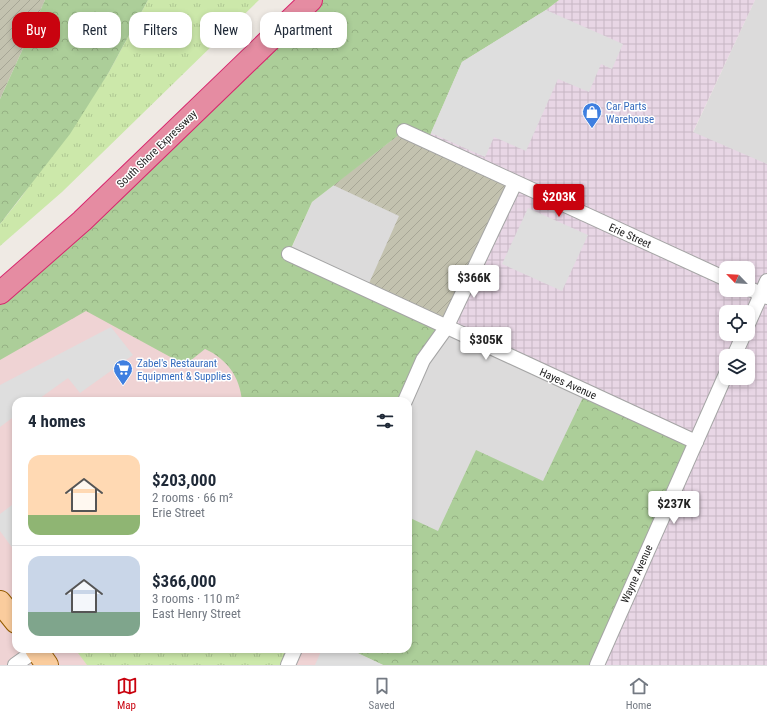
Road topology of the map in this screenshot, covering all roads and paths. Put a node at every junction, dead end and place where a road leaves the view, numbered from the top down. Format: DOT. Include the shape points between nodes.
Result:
graph roads {
  1 [pos="311,0"];
  2 [pos="404,131"];
  3 [pos="515,184"];
  4 [pos="288,254"];
  5 [pos="719,276"];
  6 [pos="767,281"];
  7 [pos="755,292"];
  8 [pos="0,293"];
  9 [pos="764,296"];
  10 [pos="755,312"];
  11 [pos="446,328"];
  12 [pos="721,385"];
  13 [pos="407,397"];
  14 [pos="696,442"];
  15 [pos="0,602"];
  16 [pos="12,617"];
  17 [pos="293,653"];
  18 [pos="40,655"];
  19 [pos="15,665"];
  20 [pos="288,665"];
  21 [pos="597,665"];
  1 -- 8 [label="highway, South Shore Expressway" via="82,221"];
  2 -- 3 [label="street, Erie Street"];
  3 -- 5 [label="street, Erie Street"];
  3 -- 11 [label="street"];
  4 -- 11 [label="street, Hayes Avenue"];
  6 -- 9 [label="street"];
  7 -- 9 [label="street"];
  9 -- 10 [label="street"];
  11 -- 13 [label="street" via="423,360"];
  11 -- 14 [label="street, Hayes Avenue"];
  12 -- 14 [label="street, Wayne Avenue"];
  14 -- 21 [label="street, Wayne Avenue"];
  15 -- 16 [label="main road"];
  17 -- 20 [label="street"];
  18 -- 19 [label="street"];
}
